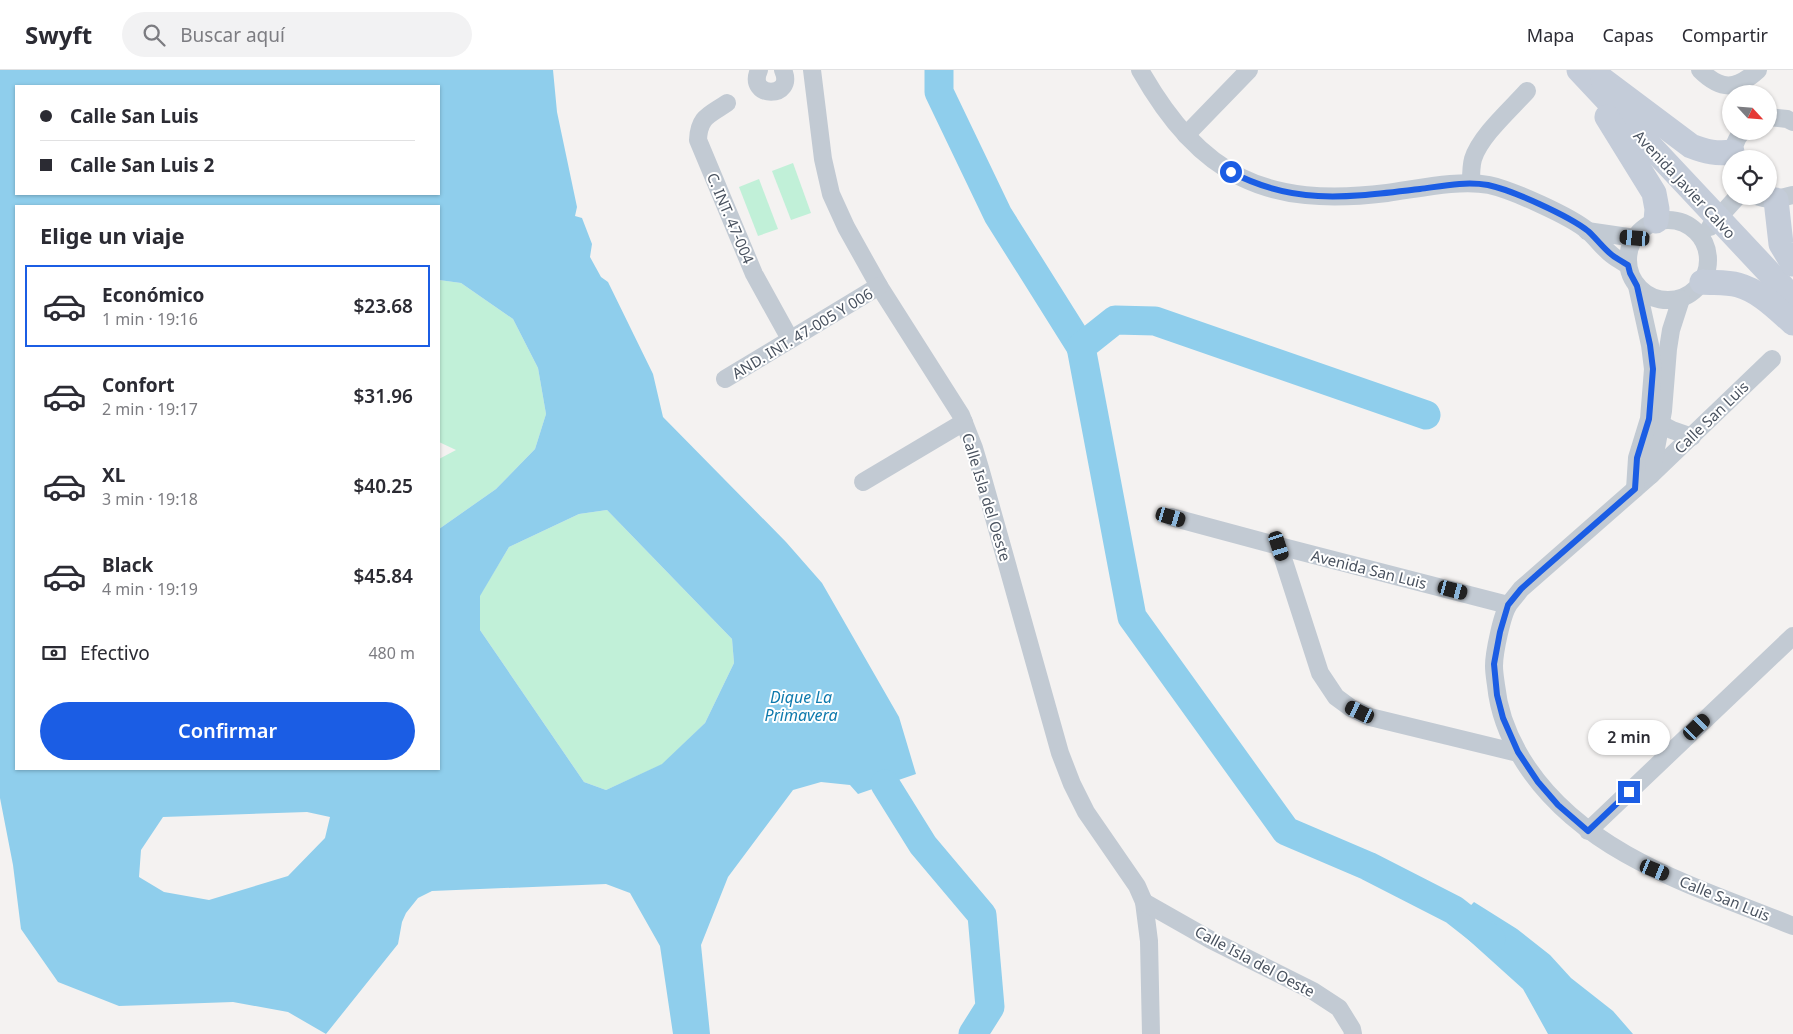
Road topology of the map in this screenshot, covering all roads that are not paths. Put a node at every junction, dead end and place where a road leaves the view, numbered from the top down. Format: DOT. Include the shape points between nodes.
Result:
graph roads {
  1 [pos="759,70"];
  2 [pos="1140,70"];
  3 [pos="1249,70"];
  4 [pos="1578,70"];
  5 [pos="1583,70"];
  6 [pos="1700,70"];
  7 [pos="1758,70"];
  8 [pos="812,71"];
  9 [pos="784,73"];
  10 [pos="1527,91"];
  11 [pos="727,103"];
  12 [pos="1778,118"];
  13 [pos="1793,122"];
  14 [pos="1186,136"];
  15 [pos="1736,147"];
  16 [pos="1471,183"];
  17 [pos="1730,205"];
  18 [pos="1776,205"];
  19 [pos="1656,221"];
  20 [pos="1587,231"];
  21 [pos="1701,236"];
  22 [pos="1635,238"];
  23 [pos="1793,264"];
  24 [pos="1628,265"];
  25 [pos="1702,282"];
  26 [pos="879,286"];
  27 [pos="1637,286"];
  28 [pos="1793,298"];
  29 [pos="1681,299"];
  30 [pos="1793,323"];
  31 [pos="790,339"];
  32 [pos="1772,359"];
  33 [pos="725,379"];
  34 [pos="1655,421"];
  35 [pos="964,422"];
  36 [pos="1692,437"];
  37 [pos="1651,475"];
  38 [pos="863,482"];
  39 [pos="1635,489"];
  40 [pos="1171,517"];
  41 [pos="1279,546"];
  42 [pos="1508,605"];
  43 [pos="1793,636"];
  44 [pos="1518,752"];
  45 [pos="1588,831"];
  46 [pos="1144,902"];
  47 [pos="1793,926"];
  48 [pos="1150,1034"];
  49 [pos="1353,1034"];
  1 -- 9 [label="street" via="758,84 768,92 780,89 785,81"];
  2 -- 14 [label="street" via="1156,98"];
  3 -- 14 [label="street"];
  4 -- 19 [label="street" via="1654,193"];
  4 -- 28 [label="street, Avenida Javier Calvo"];
  5 -- 15 [label="street" via="1604,81 1691,146 1716,154"];
  6 -- 7 [label="street" via="1717,84 1728,86 1740,84"];
  8 -- 9 [label="street"];
  8 -- 26 [label="street, Calle Isla del Oeste" via="823,159 831,194"];
  10 -- 16 [label="street" via="1479,146 1473,159"];
  11 -- 31 [label="street, C. INT. 47-004" via="702,120 698,140 754,274"];
  12 -- 13 [label="street"];
  14 -- 16 [label="street" via="1212,159 1247,180 1281,192 1332,197"];
  16 -- 20 [label="street" via="1509,191"];
  17 -- 21 [label="street"];
  18 -- 23 [label="street" via="1781,244"];
  19 -- 21 [label="street" via="1681,222"];
  19 -- 22 [label="street"];
  20 -- 22 [label="street"];
  20 -- 24 [label="street" via="1612,256"];
  21 -- 25 [label="street" via="1708,251 1708,267"];
  22 -- 24 [label="street" via="1630,246"];
  24 -- 27 [label="street"];
  25 -- 29 [label="street"];
  25 -- 30 [label="street" via="1748,288"];
  26 -- 31 [label="street, AND. INT. 47-005 Y 006"];
  26 -- 35 [label="street, Calle Isla del Oeste"];
  27 -- 29 [label="street" via="1657,299"];
  27 -- 34 [label="street, Calle San Luis" via="1650,345"];
  29 -- 34 [label="street, Calle San Luis" via="1671,330 1666,382"];
  31 -- 33 [label="street, AND. INT. 47-005 Y 006"];
  32 -- 36 [label="street, Calle San Luis"];
  34 -- 36 [label="street"];
  34 -- 37 [label="street, Calle San Luis"];
  34 -- 39 [label="street, Calle San Luis" via="1637,458"];
  35 -- 38 [label="street"];
  35 -- 46 [label="street, Calle Isla del Oeste" via="980,468 1060,753 1086,812 1137,886"];
  36 -- 37 [label="street, Calle San Luis"];
  37 -- 39 [label="street, Calle San Luis"];
  39 -- 42 [label="street, Calle San Luis" via="1521,589"];
  40 -- 41 [label="street, Avenida San Luis"];
  41 -- 42 [label="street, Avenida San Luis"];
  41 -- 44 [label="street" via="1320,673 1336,696 1350,708 1370,717"];
  42 -- 44 [label="street, Calle San Luis" via="1494,664 1503,718"];
  43 -- 45 [label="street"];
  44 -- 45 [label="street, Calle San Luis" via="1558,805"];
  45 -- 47 [label="street, Calle San Luis" via="1655,870"];
  46 -- 48 [label="street, Calle Isla del Oeste" via="1149,941"];
  46 -- 49 [label="street, Calle Isla del Oeste" via="1313,991 1339,1008"];
}
